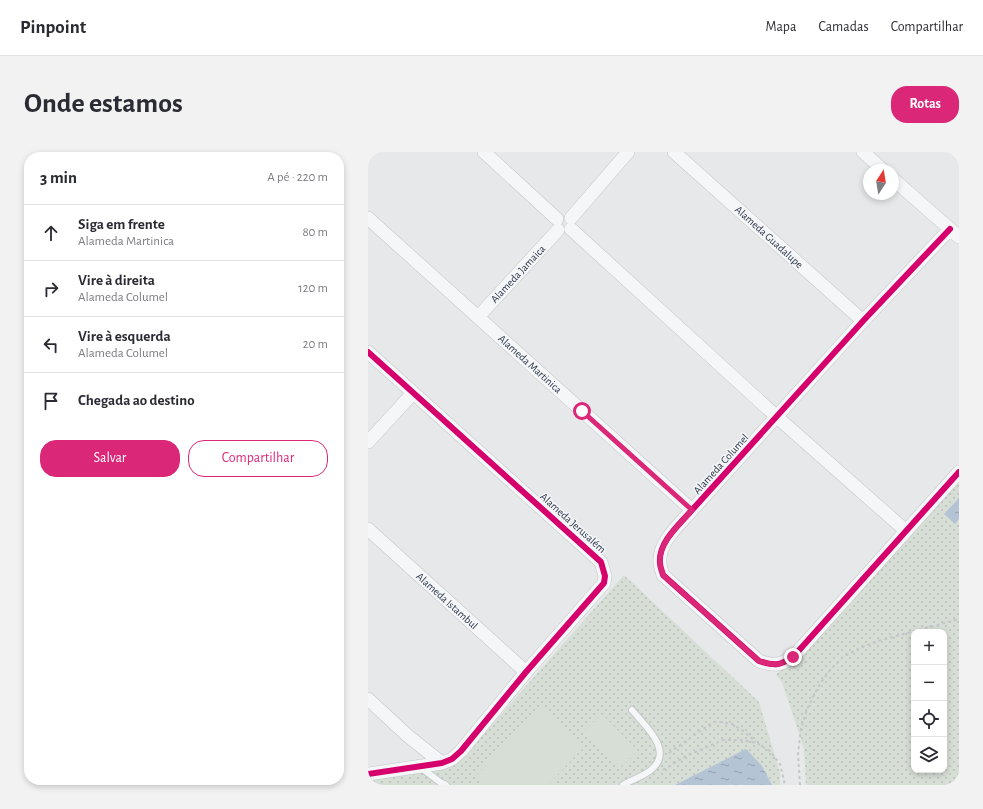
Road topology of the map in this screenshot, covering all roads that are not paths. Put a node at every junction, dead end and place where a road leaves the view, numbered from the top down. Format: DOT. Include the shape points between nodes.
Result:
graph roads {
  1 [pos="484,152"];
  2 [pos="628,152"];
  3 [pos="674,152"];
  4 [pos="863,152"];
  5 [pos="876,164"];
  6 [pos="899,184"];
  7 [pos="368,218"];
  8 [pos="558,224"];
  9 [pos="571,224"];
  10 [pos="954,233"];
  11 [pos="478,317"];
  12 [pos="863,321"];
  13 [pos="368,352"];
  14 [pos="413,393"];
  15 [pos="777,417"];
  16 [pos="368,442"];
  17 [pos="959,472"];
  18 [pos="692,510"];
  19 [pos="368,529"];
  20 [pos="906,531"];
  21 [pos="526,672"];
  22 [pos="368,699"];
  23 [pos="632,710"];
  24 [pos="442,763"];
  25 [pos="417,767"];
  26 [pos="368,774"];
  27 [pos="446,785"];
  28 [pos="623,785"];
  1 -- 8 [label="street"];
  2 -- 9 [label="street"];
  3 -- 12 [label="street, Alameda Guadalupe"];
  4 -- 5 [label="street"];
  6 -- 10 [label="street, Alameda Columel"];
  7 -- 11 [label="street, Alameda Martinica"];
  8 -- 9 [label="street" via="565,233"];
  8 -- 11 [label="street, Alameda Jamaica"];
  9 -- 15 [label="street"];
  10 -- 12 [label="street, Alameda Columel"];
  11 -- 18 [label="street, Alameda Martinica"];
  12 -- 15 [label="street, Alameda Columel"];
  13 -- 14 [label="street, Alameda Jerusalém"];
  14 -- 16 [label="street"];
  14 -- 21 [label="street, Alameda Jerusalém" via="601,562 604,583"];
  15 -- 18 [label="street, Alameda Columel"];
  15 -- 20 [label="street"];
  17 -- 20 [label="street, Alameda Columel"];
  18 -- 20 [label="street, Alameda Columel" via="666,542 660,554 663,575 759,661 770,665 782,664 793,657"];
  19 -- 21 [label="street, Alameda Istambul"];
  21 -- 24 [label="street, Alameda Jerusalém" via="461,751"];
  22 -- 24 [label="street"];
  23 -- 28 [label="lane" via="658,742 659,761 653,769"];
  24 -- 25 [label="street, Alameda Jerusalém"];
  25 -- 26 [label="street, Alameda Jerusalém"];
  25 -- 27 [label="lane"];
}
